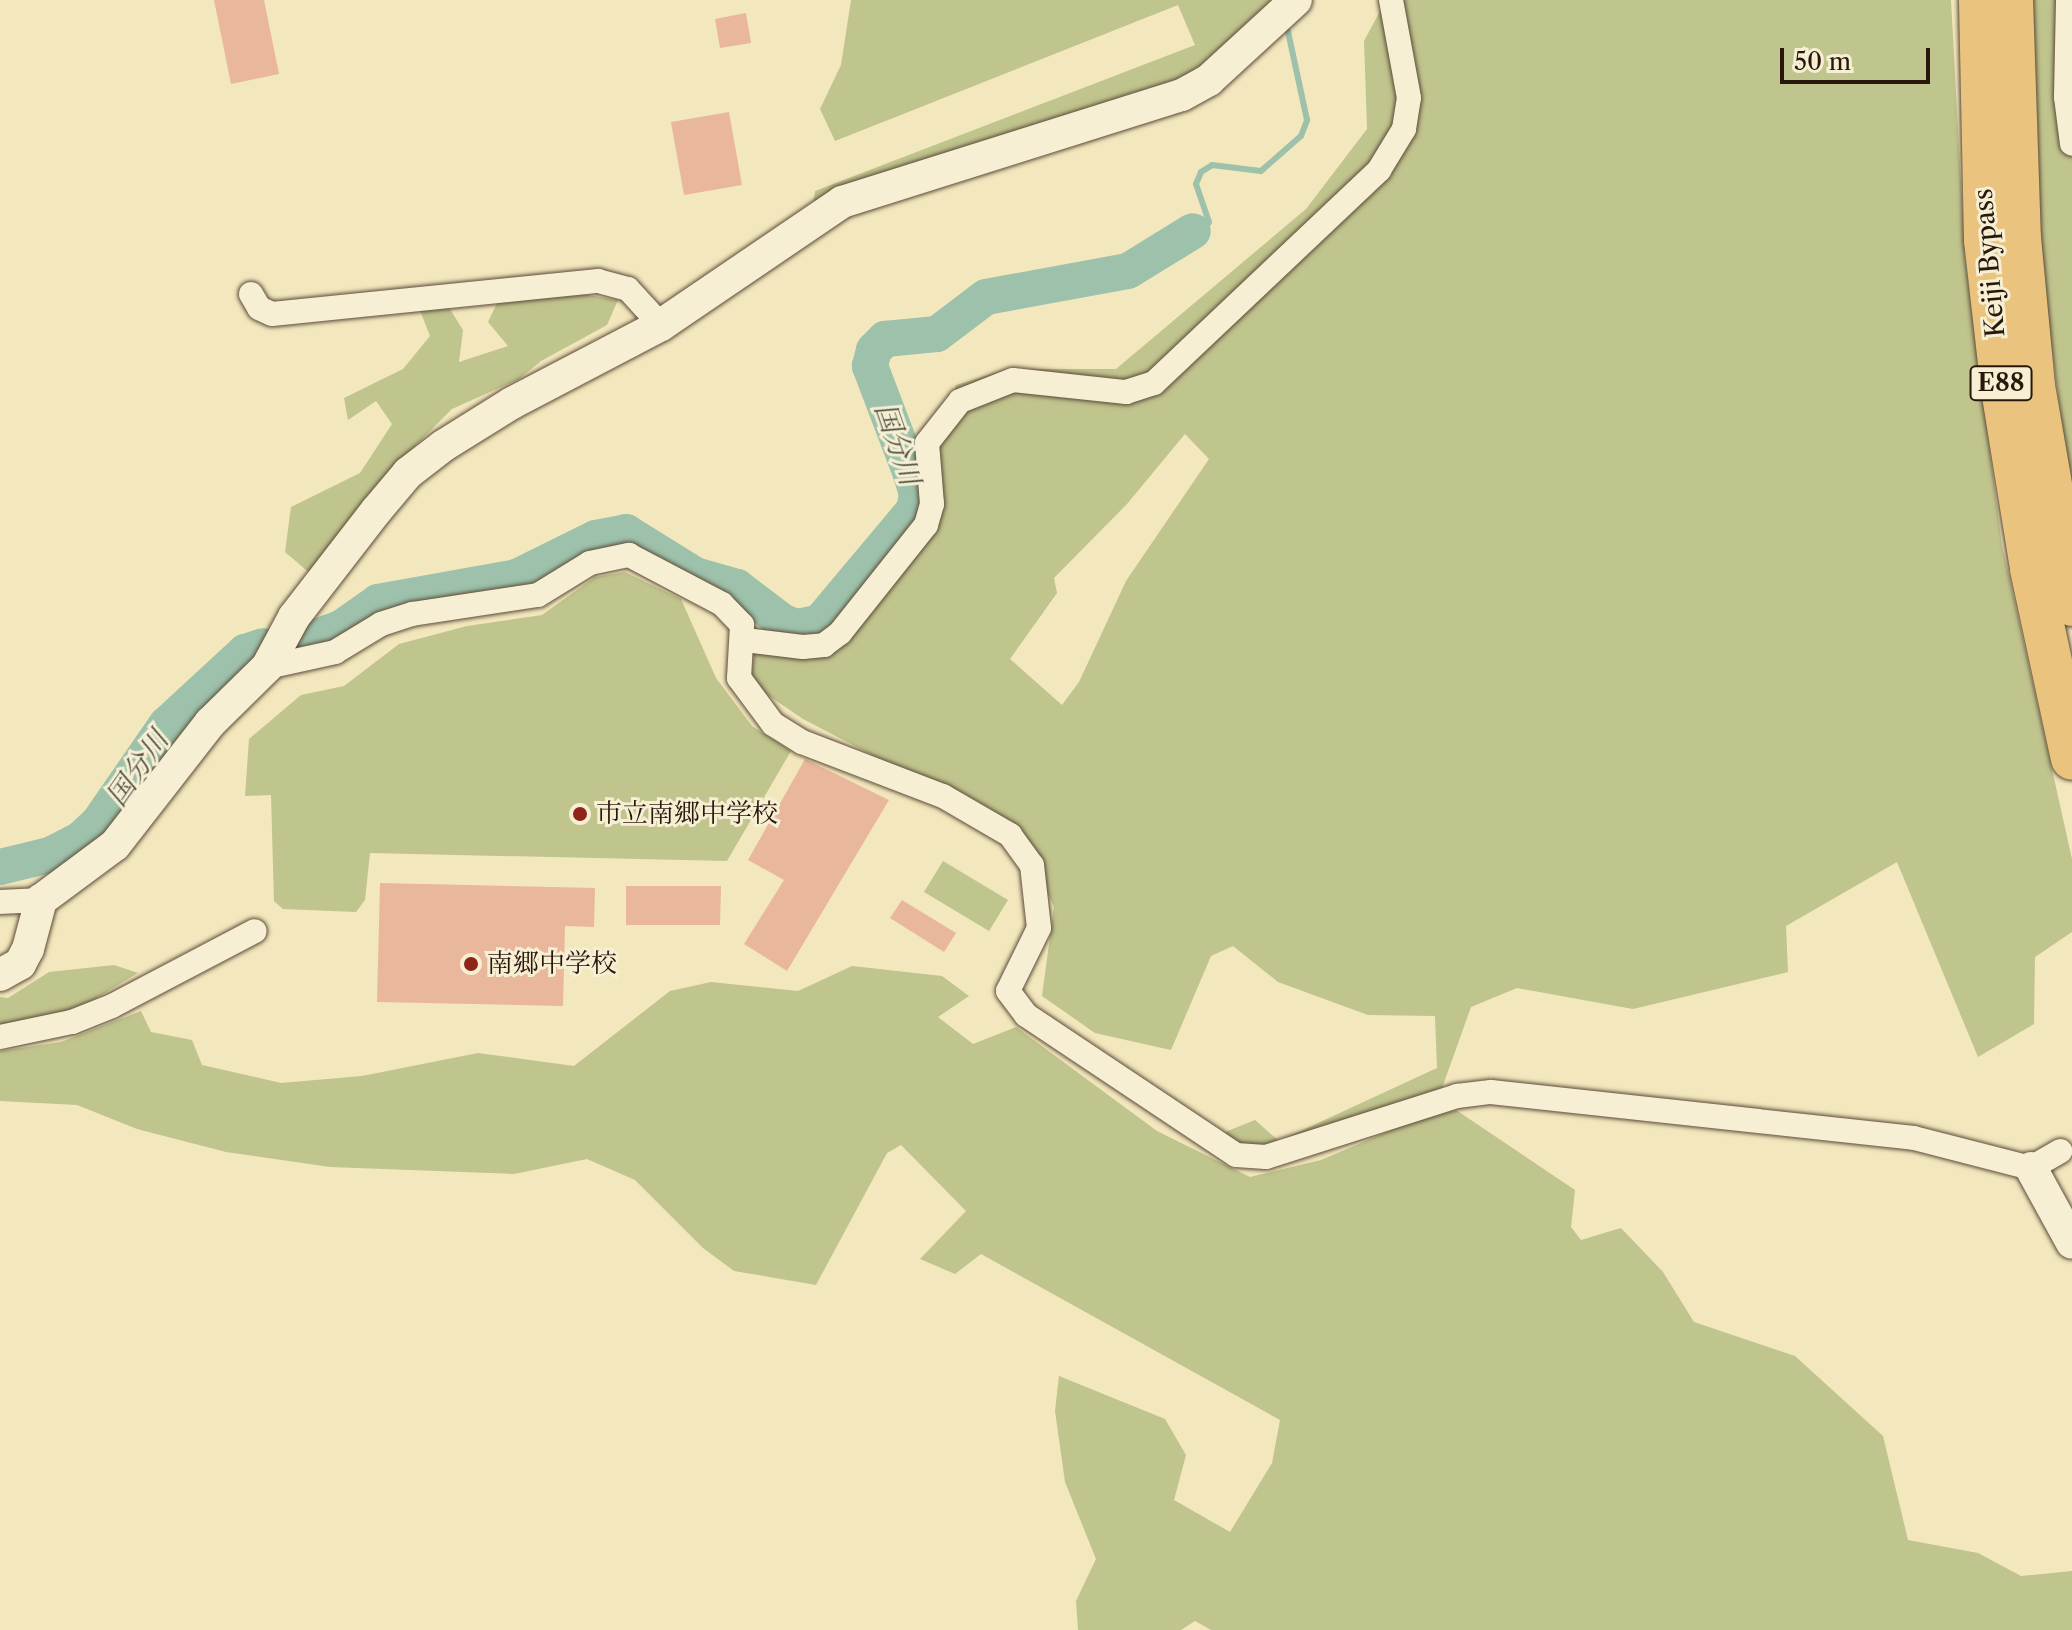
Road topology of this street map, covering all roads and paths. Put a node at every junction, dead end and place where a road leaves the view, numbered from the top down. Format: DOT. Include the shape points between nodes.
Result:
graph roads {
  1 [pos="1296,0"];
  2 [pos="1391,0"];
  3 [pos="1980,0"];
  4 [pos="2012,0"];
  5 [pos="2068,0"];
  6 [pos="2072,144"];
  7 [pos="251,294"];
  8 [pos="661,325"];
  9 [pos="2072,605"];
  10 [pos="745,640"];
  11 [pos="267,667"];
  12 [pos="2072,759"];
  13 [pos="41,900"];
  14 [pos="0,902"];
  15 [pos="255,931"];
  16 [pos="0,975"];
  17 [pos="0,1037"];
  18 [pos="2061,1151"];
  19 [pos="2031,1168"];
  20 [pos="2072,1243"];
  1 -- 8 [label="street" via="1209,80 1182,95 842,202"];
  2 -- 10 [label="street" via="1409,98 1404,129 1379,170 1154,383 1126,392 1013,380 960,401 927,443 932,504 926,525 840,633 824,645 803,647"];
  3 -- 12 [label="highway, Keiji Bypass / E88" via="1985,240 2002,389 2031,569"];
  4 -- 9 [label="highway, Keiji Bypass / E88" via="2012,111 2030,341"];
  5 -- 6 [label="street" via="2066,97"];
  7 -- 8 [label="street" via="259,308 272,314 598,281 628,289"];
  8 -- 11 [label="street" via="483,420 408,473 310,594"];
  10 -- 11 [label="street" via="742,625 722,604 629,555 617,554 590,563 538,595 412,614 381,624 335,652"];
  10 -- 19 [label="street" via="739,678 773,724 802,742 943,796 1010,835 1032,865 1039,928 1008,991 1026,1015 1236,1155 1266,1157 1457,1096 1491,1092 1914,1138"];
  11 -- 13 [label="street" via="210,723 115,845"];
  13 -- 14 [label="street"];
  13 -- 16 [label="street" via="20,964"];
  15 -- 17 [label="street" via="85,1017"];
  18 -- 19 [label="street"];
  19 -- 20 [label="street"];
}
